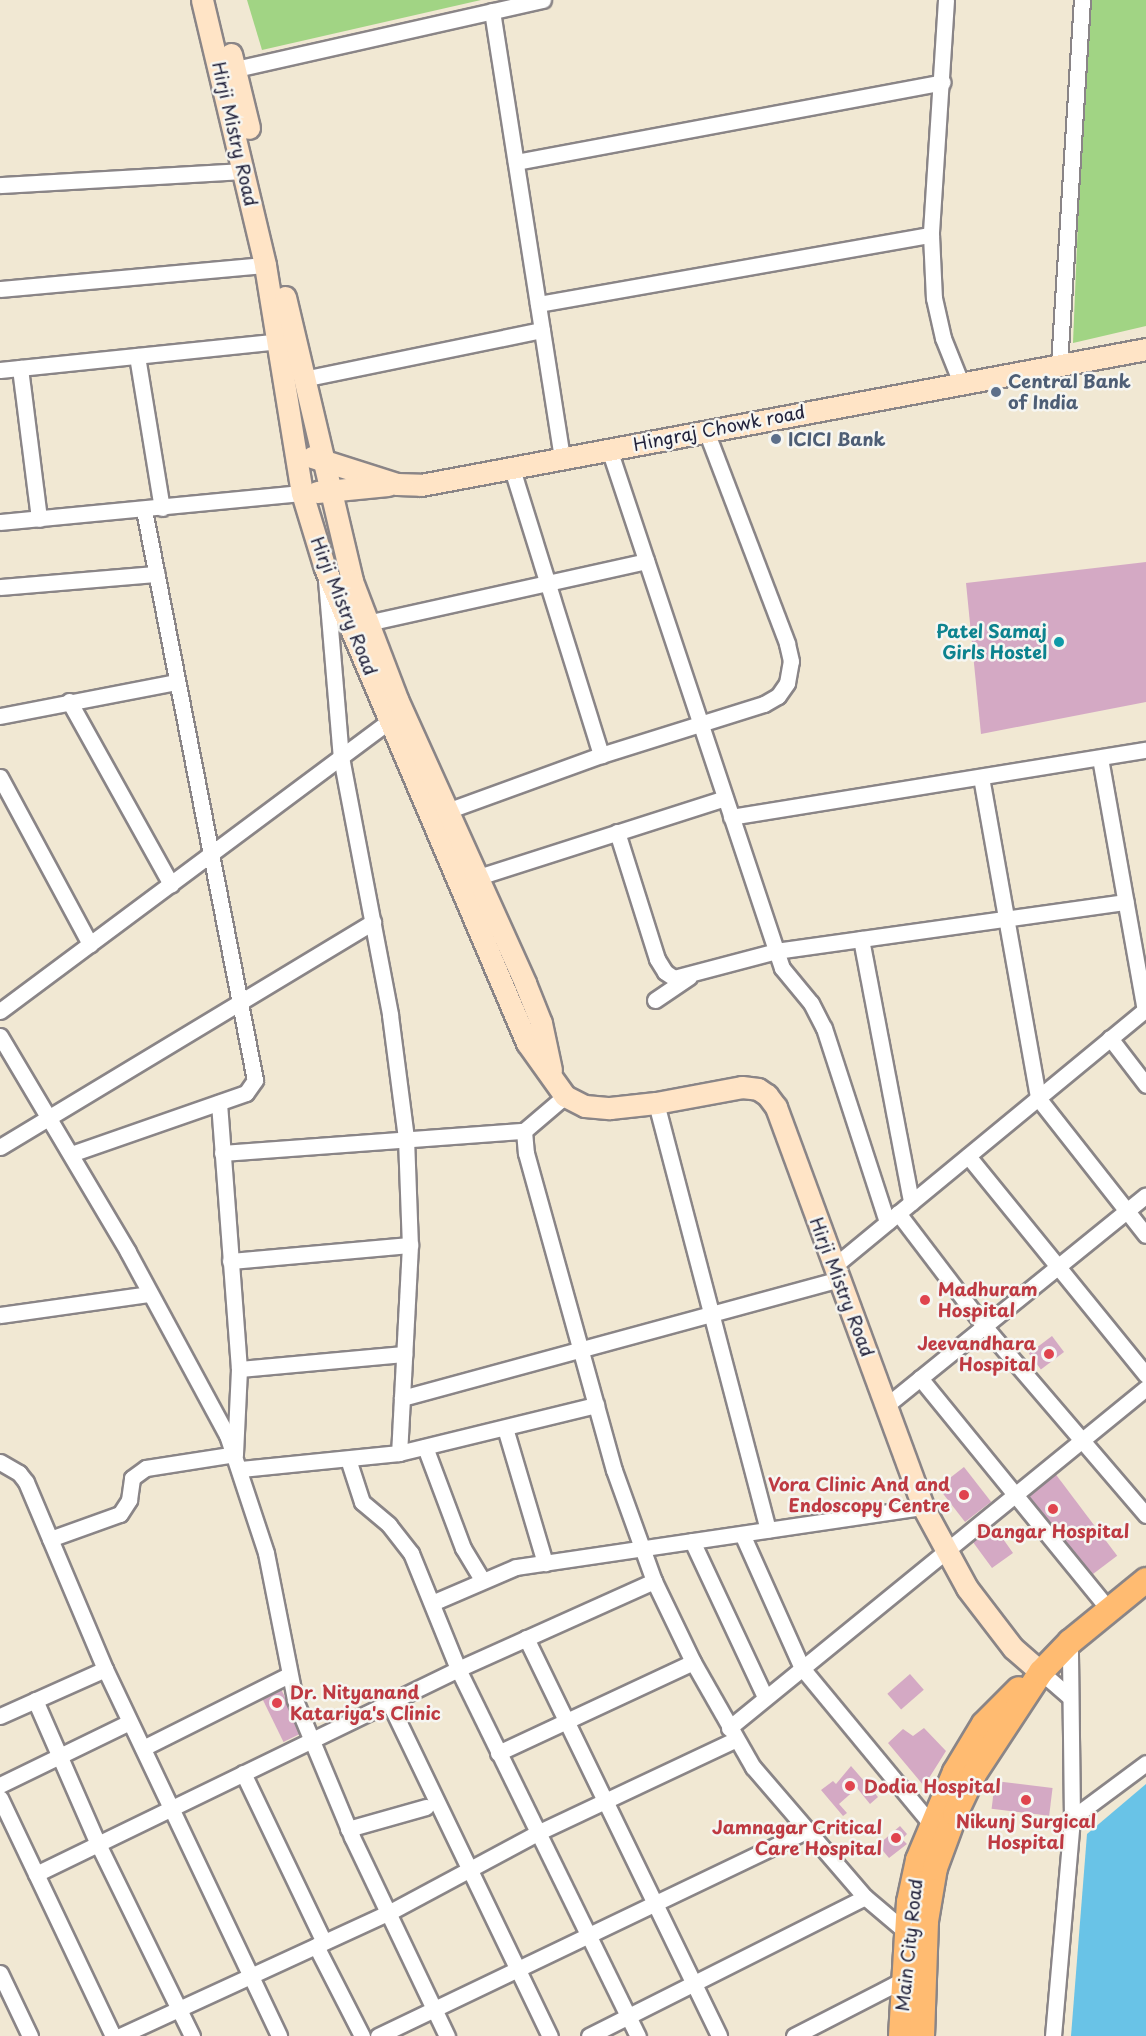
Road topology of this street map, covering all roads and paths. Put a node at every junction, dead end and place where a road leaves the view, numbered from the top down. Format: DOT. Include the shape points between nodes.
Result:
graph roads {
  1 [pos="202,0"];
  2 [pos="216,0"];
  3 [pos="543,0"];
  4 [pos="946,0"];
  5 [pos="1082,0"];
  6 [pos="492,11"];
  7 [pos="228,71"];
  8 [pos="942,82"];
  9 [pos="516,162"];
  10 [pos="245,171"];
  11 [pos="0,185"];
  12 [pos="931,236"];
  13 [pos="265,265"];
  14 [pos="0,289"];
  15 [pos="538,304"];
  16 [pos="542,330"];
  17 [pos="279,341"];
  18 [pos="1146,349"];
  19 [pos="137,356"];
  20 [pos="1059,366"];
  21 [pos="20,368"];
  22 [pos="0,370"];
  23 [pos="303,379"];
  24 [pos="961,383"];
  25 [pos="706,431"];
  26 [pos="296,449"];
  27 [pos="609,449"];
  28 [pos="561,458"];
  29 [pos="322,462"];
  30 [pos="512,469"];
  31 [pos="397,484"];
  32 [pos="330,491"];
  33 [pos="302,493"];
  34 [pos="162,508"];
  35 [pos="144,510"];
  36 [pos="39,519"];
  37 [pos="0,522"];
  38 [pos="646,561"];
  39 [pos="325,568"];
  40 [pos="156,574"];
  41 [pos="547,583"];
  42 [pos="0,587"];
  43 [pos="367,623"];
  44 [pos="177,682"];
  45 [pos="69,702"];
  46 [pos="0,716"];
  47 [pos="391,720"];
  48 [pos="699,722"];
  49 [pos="1146,750"];
  50 [pos="601,755"];
  51 [pos="341,757"];
  52 [pos="1100,758"];
  53 [pos="0,777"];
  54 [pos="981,777"];
  55 [pos="725,798"];
  56 [pos="447,811"];
  57 [pos="731,817"];
  58 [pos="617,832"];
  59 [pos="211,854"];
  60 [pos="478,877"];
  61 [pos="171,884"];
  62 [pos="1126,902"];
  63 [pos="1004,920"];
  64 [pos="372,922"];
  65 [pos="861,939"];
  66 [pos="90,944"];
  67 [pos="776,951"];
  68 [pos="689,977"];
  69 [pos="654,1000"];
  70 [pos="238,1004"];
  71 [pos="1146,1009"];
  72 [pos="0,1011"];
  73 [pos="0,1036"];
  74 [pos="1110,1038"];
  75 [pos="552,1076"];
  76 [pos="1146,1084"];
  77 [pos="565,1096"];
  78 [pos="1038,1098"];
  79 [pos="219,1103"];
  80 [pos="656,1103"];
  81 [pos="49,1118"];
  82 [pos="524,1131"];
  83 [pos="406,1138"];
  84 [pos="0,1147"];
  85 [pos="222,1153"];
  86 [pos="71,1154"];
  87 [pos="968,1156"];
  88 [pos="1146,1195"];
  89 [pos="911,1202"];
  90 [pos="1127,1211"];
  91 [pos="892,1218"];
  92 [pos="1146,1235"];
  93 [pos="410,1245"];
  94 [pos="231,1261"];
  95 [pos="1056,1268"];
  96 [pos="835,1274"];
  97 [pos="150,1294"];
  98 [pos="0,1314"];
  99 [pos="712,1317"];
  100 [pos="984,1326"];
  101 [pos="582,1351"];
  102 [pos="404,1354"];
  103 [pos="239,1368"];
  104 [pos="1146,1375"];
  105 [pos="920,1378"];
  106 [pos="1146,1388"];
  107 [pos="402,1398"];
  108 [pos="596,1405"];
  109 [pos="887,1405"];
  110 [pos="505,1428"];
  111 [pos="1082,1440"];
  112 [pos="425,1447"];
  113 [pos="399,1453"];
  114 [pos="235,1454"];
  115 [pos="348,1459"];
  116 [pos="0,1462"];
  117 [pos="241,1469"];
  118 [pos="1014,1495"];
  119 [pos="923,1507"];
  120 [pos="1146,1515"];
  121 [pos="768,1530"];
  122 [pos="742,1534"];
  123 [pos="50,1539"];
  124 [pos="692,1541"];
  125 [pos="642,1548"];
  126 [pos="945,1551"];
  127 [pos="545,1563"];
  128 [pos="482,1580"];
  129 [pos="1146,1580"];
  130 [pos="654,1581"];
  131 [pos="432,1603"];
  132 [pos="1109,1610"];
  133 [pos="526,1638"];
  134 [pos="1070,1642"];
  135 [pos="693,1662"];
  136 [pos="802,1668"];
  137 [pos="105,1669"];
  138 [pos="458,1669"];
  139 [pos="289,1675"];
  140 [pos="1039,1675"];
  141 [pos="1069,1695"];
  142 [pos="765,1698"];
  143 [pos="35,1700"];
  144 [pos="389,1702"];
  145 [pos="0,1716"];
  146 [pos="567,1720"];
  147 [pos="130,1722"];
  148 [pos="732,1734"];
  149 [pos="310,1740"];
  150 [pos="143,1748"];
  151 [pos="498,1753"];
  152 [pos="60,1756"];
  153 [pos="1146,1763"];
  154 [pos="243,1773"];
  155 [pos="0,1785"];
  156 [pos="0,1798"];
  157 [pos="607,1801"];
  158 [pos="426,1807"];
  159 [pos="172,1809"];
  160 [pos="1072,1818"];
  161 [pos="931,1824"];
  162 [pos="348,1829"];
  163 [pos="808,1830"];
  164 [pos="537,1833"];
  165 [pos="98,1844"];
  166 [pos="470,1869"];
  167 [pos="36,1874"];
  168 [pos="865,1897"];
  169 [pos="656,1904"];
  170 [pos="388,1913"];
  171 [pos="588,1934"];
  172 [pos="916,1938"];
  173 [pos="320,1944"];
  174 [pos="516,1968"];
  175 [pos="0,1973"];
  176 [pos="250,1976"];
  177 [pos="903,1980"];
  178 [pos="695,1985"];
  179 [pos="179,2010"];
  180 [pos="435,2011"];
  181 [pos="629,2018"];
  182 [pos="30,2036"];
  183 [pos="112,2036"];
  184 [pos="120,2036"];
  185 [pos="192,2036"];
  186 [pos="279,2036"];
  187 [pos="362,2036"];
  188 [pos="378,2036"];
  189 [pos="447,2036"];
  190 [pos="550,2036"];
  191 [pos="589,2036"];
  192 [pos="638,2036"];
  193 [pos="719,2036"];
  194 [pos="794,2036"];
  195 [pos="900,2036"];
  196 [pos="922,2036"];
  197 [pos="1053,2036"];
  1 -- 7 [label="main road, Hirji Mistry Road"];
  2 -- 7 [label="main road, Hirji Mistry Road"];
  3 -- 6 [label="street"];
  4 -- 8 [label="street"];
  5 -- 20 [label="street"];
  6 -- 7 [label="street"];
  6 -- 9 [label="street"];
  7 -- 10 [label="main road, Hirji Mistry Road"];
  7 -- 23 [label="main road, Hirji Mistry Road"];
  8 -- 9 [label="street"];
  8 -- 12 [label="street"];
  9 -- 15 [label="street"];
  10 -- 11 [label="street"];
  10 -- 13 [label="main road, Hirji Mistry Road"];
  12 -- 15 [label="street"];
  12 -- 24 [label="street" via="934,298 943,339"];
  13 -- 14 [label="street"];
  13 -- 17 [label="main road, Hirji Mistry Road"];
  15 -- 16 [label="street"];
  16 -- 23 [label="street"];
  16 -- 28 [label="street"];
  17 -- 19 [label="street"];
  17 -- 26 [label="main road, Hirji Mistry Road"];
  18 -- 20 [label="main road, Hingraj Chowk road"];
  19 -- 21 [label="street"];
  19 -- 34 [label="street"];
  20 -- 24 [label="main road, Hingraj Chowk road"];
  21 -- 22 [label="street"];
  21 -- 36 [label="street"];
  23 -- 29 [label="main road, Hirji Mistry Road"];
  24 -- 25 [label="main road, Hingraj Chowk road"];
  25 -- 27 [label="main road, Hingraj Chowk road"];
  25 -- 48 [label="street" via="791,661 787,683 778,696 764,704"];
  26 -- 29 [label="main road, Hingraj Chowk road"];
  26 -- 33 [label="main road, Hirji Mistry Road"];
  27 -- 28 [label="main road, Hingraj Chowk road"];
  27 -- 38 [label="street"];
  28 -- 30 [label="main road, Hingraj Chowk road"];
  29 -- 31 [label="main road, Hingraj Chowk road"];
  29 -- 32 [label="main road, Hirji Mistry Road"];
  30 -- 31 [label="main road, Hingraj Chowk road" via="421,485"];
  30 -- 41 [label="street"];
  31 -- 32 [label="main road"];
  32 -- 33 [label="main road"];
  32 -- 43 [label="main road, Hirji Mistry Road"];
  33 -- 34 [label="street"];
  33 -- 39 [label="main road, Hirji Mistry Road"];
  34 -- 35 [label="street"];
  35 -- 36 [label="street"];
  35 -- 40 [label="street"];
  36 -- 37 [label="street"];
  38 -- 41 [label="street"];
  38 -- 48 [label="street"];
  39 -- 47 [label="main road, Hirji Mistry Road"];
  39 -- 51 [label="street"];
  40 -- 42 [label="street"];
  40 -- 44 [label="street"];
  41 -- 43 [label="street"];
  41 -- 50 [label="street"];
  43 -- 56 [label="main road, Hirji Mistry Road"];
  44 -- 45 [label="street"];
  44 -- 59 [label="street"];
  45 -- 46 [label="street"];
  45 -- 61 [label="street"];
  47 -- 51 [label="street"];
  47 -- 75 [label="main road, Hirji Mistry Road" via="527,1043"];
  48 -- 50 [label="street"];
  48 -- 55 [label="street"];
  49 -- 52 [label="street"];
  50 -- 56 [label="street"];
  51 -- 59 [label="street"];
  51 -- 64 [label="street"];
  52 -- 54 [label="street"];
  52 -- 62 [label="street"];
  53 -- 66 [label="street"];
  54 -- 57 [label="street"];
  54 -- 63 [label="street"];
  55 -- 57 [label="street"];
  55 -- 58 [label="street"];
  56 -- 60 [label="main road, Hirji Mistry Road"];
  57 -- 67 [label="street"];
  58 -- 60 [label="street"];
  58 -- 68 [label="street" via="657,959 664,972 674,978"];
  59 -- 61 [label="street"];
  59 -- 70 [label="street"];
  60 -- 75 [label="main road, Hirji Mistry Road" via="541,1023"];
  61 -- 66 [label="street"];
  62 -- 63 [label="street"];
  62 -- 71 [label="street"];
  63 -- 65 [label="street"];
  63 -- 78 [label="street"];
  64 -- 70 [label="street"];
  64 -- 83 [label="street" via="390,1015"];
  65 -- 67 [label="street"];
  65 -- 89 [label="street"];
  66 -- 72 [label="street"];
  67 -- 68 [label="street"];
  67 -- 91 [label="street" via="786,978 811,1003 824,1028"];
  68 -- 69 [label="street"];
  70 -- 79 [label="street" via="255,1080 246,1093"];
  70 -- 81 [label="street"];
  71 -- 74 [label="street"];
  73 -- 81 [label="street"];
  74 -- 76 [label="street"];
  74 -- 78 [label="street"];
  75 -- 77 [label="main road, Hirji Mistry Road"];
  77 -- 80 [label="main road, Hirji Mistry Road" via="585,1106 610,1108"];
  77 -- 82 [label="street"];
  78 -- 87 [label="street"];
  78 -- 90 [label="street"];
  79 -- 85 [label="street"];
  79 -- 86 [label="street"];
  80 -- 96 [label="main road, Hirji Mistry Road" via="742,1087 767,1095 776,1107"];
  80 -- 99 [label="street"];
  81 -- 84 [label="street"];
  81 -- 86 [label="street"];
  82 -- 83 [label="street"];
  82 -- 101 [label="street" via="539,1204"];
  83 -- 85 [label="street"];
  83 -- 93 [label="street"];
  85 -- 94 [label="street"];
  86 -- 97 [label="street"];
  87 -- 89 [label="street"];
  87 -- 95 [label="street"];
  88 -- 90 [label="street"];
  89 -- 91 [label="street"];
  90 -- 92 [label="street"];
  90 -- 95 [label="street"];
  91 -- 96 [label="street"];
  91 -- 100 [label="street"];
  93 -- 94 [label="street"];
  93 -- 102 [label="street"];
  94 -- 103 [label="street"];
  95 -- 100 [label="street"];
  95 -- 104 [label="street"];
  96 -- 99 [label="street"];
  96 -- 109 [label="main road, Hirji Mistry Road"];
  97 -- 98 [label="street"];
  97 -- 114 [label="street"];
  99 -- 101 [label="street"];
  99 -- 121 [label="street"];
  100 -- 105 [label="street"];
  100 -- 111 [label="street"];
  101 -- 107 [label="street"];
  101 -- 108 [label="street"];
  102 -- 103 [label="street"];
  102 -- 107 [label="street"];
  103 -- 114 [label="street"];
  105 -- 109 [label="street"];
  105 -- 118 [label="street"];
  106 -- 111 [label="street"];
  107 -- 113 [label="street"];
  108 -- 110 [label="street"];
  108 -- 125 [label="street"];
  109 -- 119 [label="main road, Hirji Mistry Road"];
  110 -- 112 [label="street"];
  110 -- 127 [label="street"];
  111 -- 118 [label="street"];
  111 -- 120 [label="street"];
  112 -- 113 [label="street"];
  112 -- 128 [label="street" via="463,1548"];
  113 -- 115 [label="street"];
  114 -- 117 [label="street"];
  114 -- 123 [label="street" via="146,1468 132,1478 129,1500 120,1514"];
  115 -- 117 [label="street"];
  115 -- 131 [label="street" via="362,1502 401,1537"];
  116 -- 123 [label="street" via="26,1482"];
  117 -- 139 [label="street" via="266,1553"];
  118 -- 126 [label="street"];
  118 -- 132 [label="street"];
  119 -- 121 [label="street"];
  119 -- 126 [label="main road, Hirji Mistry Road"];
  121 -- 122 [label="street"];
  122 -- 124 [label="street"];
  122 -- 136 [label="street"];
  123 -- 137 [label="street"];
  124 -- 125 [label="street"];
  124 -- 142 [label="street"];
  125 -- 127 [label="street"];
  125 -- 130 [label="street"];
  126 -- 136 [label="street"];
  126 -- 140 [label="main road, Hirji Mistry Road" via="967,1588"];
  127 -- 128 [label="street" via="516,1567"];
  128 -- 131 [label="street"];
  129 -- 132 [label="main road, Main City Road"];
  130 -- 133 [label="street"];
  130 -- 135 [label="street"];
  131 -- 138 [label="street"];
  132 -- 134 [label="main road, Main City Road"];
  133 -- 138 [label="street"];
  133 -- 146 [label="street"];
  134 -- 140 [label="main road, Main City Road"];
  134 -- 141 [label="street"];
  135 -- 146 [label="street"];
  135 -- 148 [label="street"];
  136 -- 142 [label="street"];
  136 -- 161 [label="street"];
  137 -- 143 [label="street"];
  137 -- 147 [label="street"];
  138 -- 144 [label="street"];
  138 -- 151 [label="street"];
  139 -- 149 [label="street"];
  139 -- 150 [label="street"];
  140 -- 141 [label="street"];
  140 -- 161 [label="main road, Main City Road" via="1015,1692 984,1724"];
  140 -- 172 [label="main road, Main City Road" via="974,1774 955,1814"];
  141 -- 160 [label="street"];
  142 -- 148 [label="street"];
  143 -- 145 [label="street"];
  143 -- 152 [label="street"];
  144 -- 149 [label="street"];
  144 -- 166 [label="street"];
  146 -- 151 [label="street"];
  146 -- 157 [label="street"];
  147 -- 150 [label="street"];
  147 -- 152 [label="street"];
  148 -- 157 [label="street"];
  148 -- 163 [label="street" via="753,1767"];
  149 -- 154 [label="street"];
  149 -- 162 [label="street"];
  150 -- 159 [label="street"];
  151 -- 164 [label="street"];
  152 -- 155 [label="street"];
  152 -- 165 [label="street"];
  153 -- 160 [label="street"];
  154 -- 159 [label="street"];
  154 -- 173 [label="street"];
  156 -- 167 [label="street"];
  157 -- 164 [label="street"];
  157 -- 169 [label="street"];
  158 -- 162 [label="street"];
  159 -- 165 [label="street"];
  159 -- 176 [label="street"];
  160 -- 197 [label="street"];
  161 -- 172 [label="main road, Main City Road" via="918,1860"];
  162 -- 170 [label="street"];
  163 -- 168 [label="street"];
  163 -- 169 [label="street"];
  164 -- 166 [label="street"];
  164 -- 171 [label="street"];
  165 -- 167 [label="street"];
  165 -- 179 [label="street"];
  166 -- 170 [label="street"];
  166 -- 174 [label="street"];
  167 -- 183 [label="street"];
  168 -- 172 [label="street"];
  168 -- 178 [label="street"];
  169 -- 171 [label="street"];
  169 -- 178 [label="street"];
  170 -- 173 [label="street"];
  170 -- 180 [label="street"];
  171 -- 174 [label="street"];
  171 -- 181 [label="street"];
  172 -- 177 [label="main road, Main City Road"];
  172 -- 196 [label="main road, Main City Road"];
  173 -- 176 [label="street"];
  173 -- 187 [label="street"];
  174 -- 180 [label="street"];
  174 -- 190 [label="street"];
  175 -- 182 [label="street"];
  176 -- 179 [label="street"];
  176 -- 186 [label="street"];
  177 -- 194 [label="street"];
  177 -- 195 [label="main road, Main City Road"];
  178 -- 181 [label="street"];
  178 -- 193 [label="street"];
  179 -- 184 [label="street"];
  179 -- 185 [label="street"];
  180 -- 188 [label="street"];
  180 -- 189 [label="street"];
  181 -- 191 [label="street"];
  181 -- 192 [label="street"];
}
